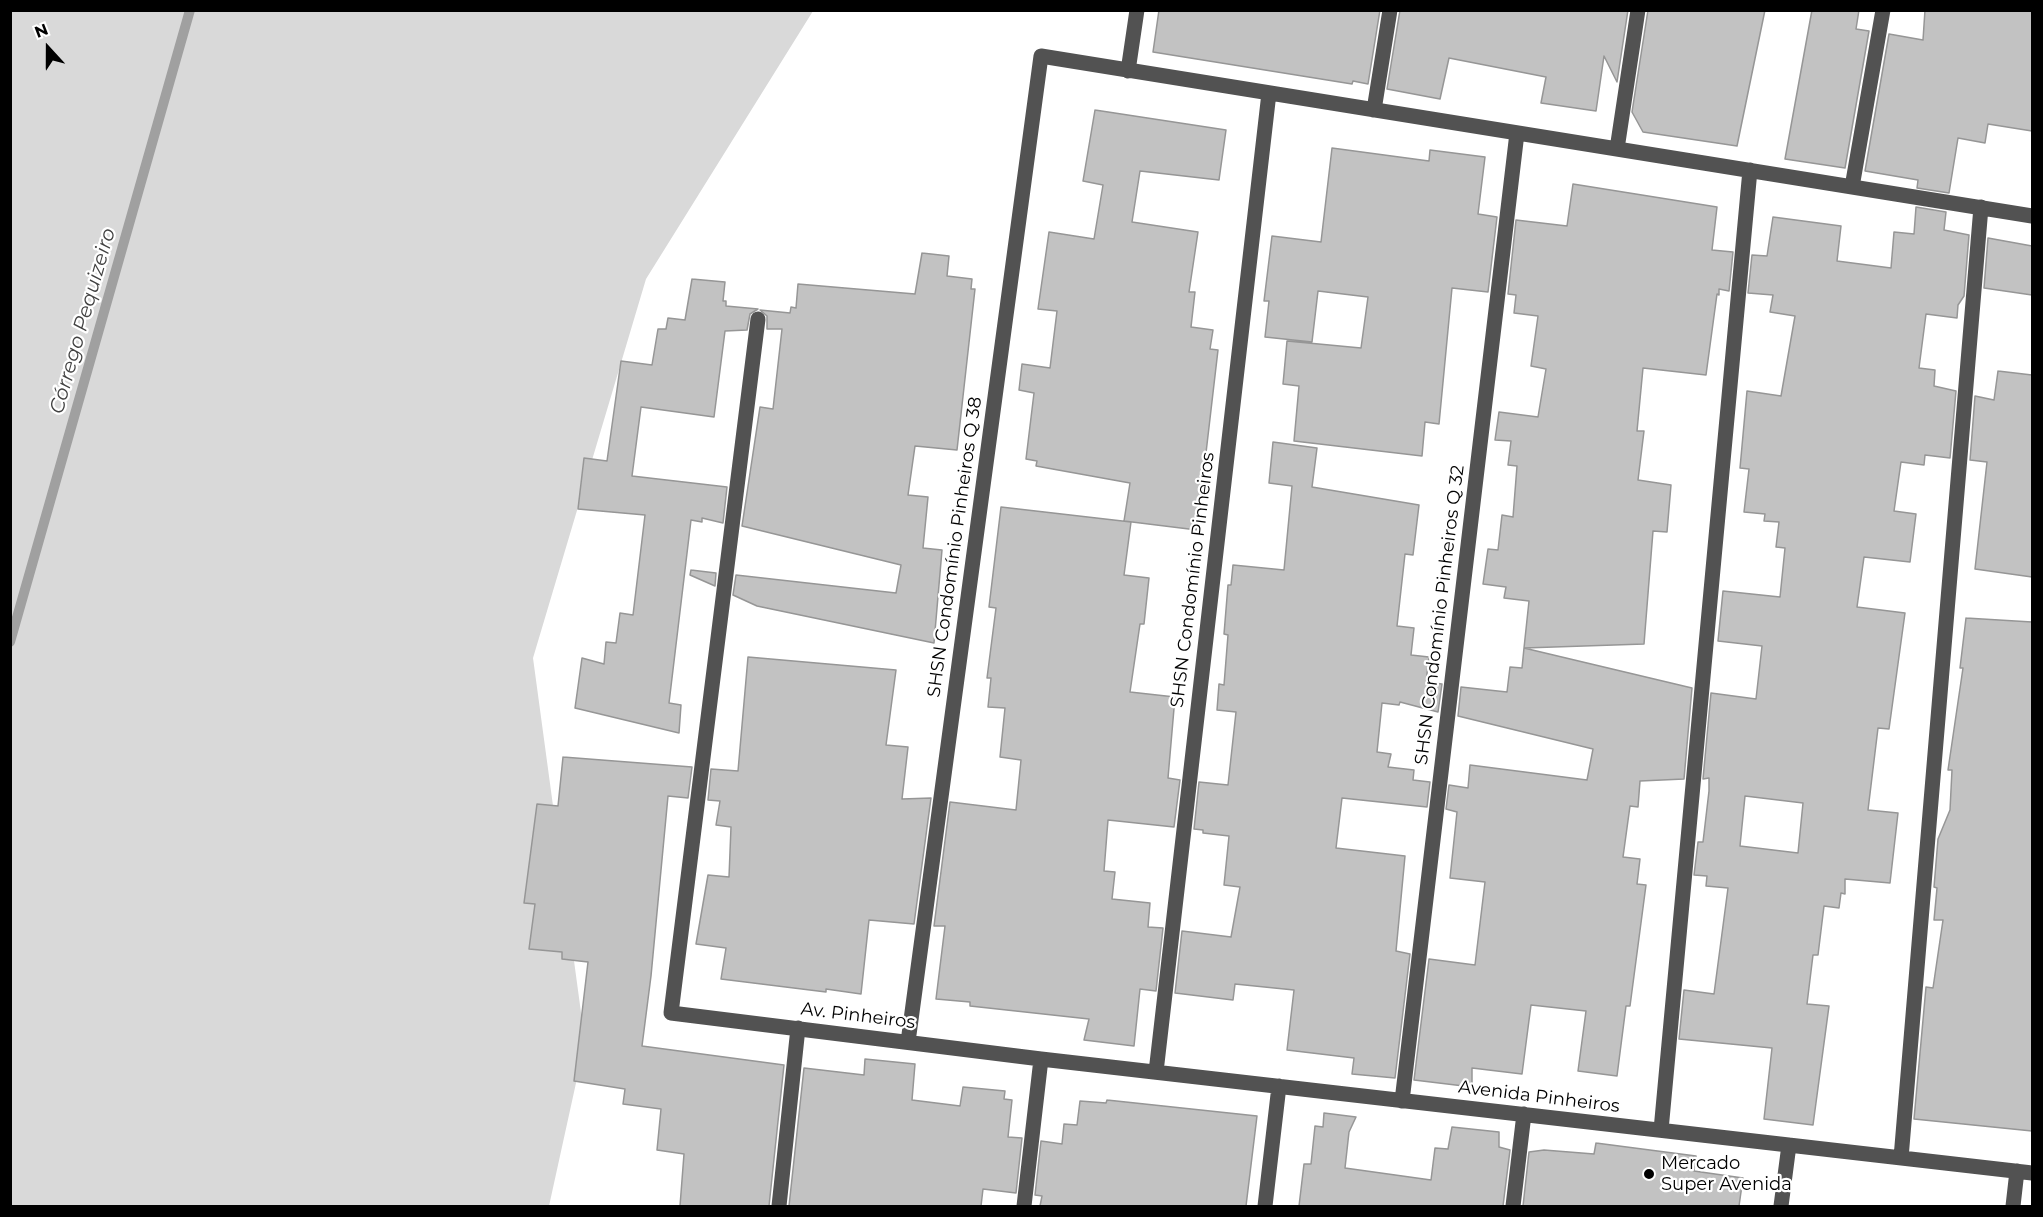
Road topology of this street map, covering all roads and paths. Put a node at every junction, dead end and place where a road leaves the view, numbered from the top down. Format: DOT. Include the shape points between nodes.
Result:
graph roads {
  1 [pos="1137,10"];
  2 [pos="1390,10"];
  3 [pos="1638,10"];
  4 [pos="1883,10"];
  5 [pos="1128,71"];
  6 [pos="1269,93"];
  7 [pos="1374,110"];
  8 [pos="1517,133"];
  9 [pos="1617,149"];
  10 [pos="1750,170"];
  11 [pos="1852,187"];
  12 [pos="1981,207"];
  13 [pos="2032,216"];
  14 [pos="758,319"];
  15 [pos="798,1028"];
  16 [pos="908,1042"];
  17 [pos="1041,1059"];
  18 [pos="1156,1072"];
  19 [pos="1278,1086"];
  20 [pos="1402,1101"];
  21 [pos="1524,1114"];
  22 [pos="1661,1130"];
  23 [pos="1789,1145"];
  24 [pos="1901,1158"];
  25 [pos="2025,1172"];
  26 [pos="778,1206"];
  27 [pos="1024,1206"];
  28 [pos="1265,1206"];
  29 [pos="1514,1206"];
  30 [pos="1781,1206"];
  31 [pos="2013,1206"];
  1 -- 5 [label="street"];
  2 -- 7 [label="street"];
  3 -- 9 [label="street"];
  4 -- 11 [label="street"];
  5 -- 6 [label="street"];
  5 -- 16 [label="street, SHSN Condomínio Pinheiros Q 38" via="1041,56"];
  6 -- 7 [label="street"];
  6 -- 18 [label="street, SHSN Condomínio Pinheiros"];
  7 -- 8 [label="street"];
  8 -- 9 [label="street"];
  8 -- 20 [label="street, SHSN Condomínio Pinheiros Q 32"];
  9 -- 10 [label="street"];
  10 -- 11 [label="street"];
  10 -- 22 [label="street"];
  11 -- 12 [label="street"];
  12 -- 13 [label="street"];
  12 -- 24 [label="street"];
  14 -- 15 [label="street, Av. Pinheiros" via="671,1013"];
  15 -- 16 [label="street, Av. Pinheiros"];
  15 -- 26 [label="street"];
  16 -- 17 [label="street, Av. Pinheiros"];
  17 -- 18 [label="street, Avenida Pinheiros"];
  17 -- 27 [label="street"];
  18 -- 19 [label="street, Avenida Pinheiros"];
  19 -- 20 [label="street, Avenida Pinheiros"];
  19 -- 28 [label="street"];
  20 -- 21 [label="street, Avenida Pinheiros"];
  21 -- 22 [label="street, Avenida Pinheiros"];
  21 -- 29 [label="street"];
  22 -- 23 [label="street, Avenida Pinheiros"];
  23 -- 24 [label="street, Avenida Pinheiros"];
  23 -- 30 [label="street"];
  24 -- 25 [label="street, Avenida Pinheiros"];
  25 -- 31 [label="street"];
}
